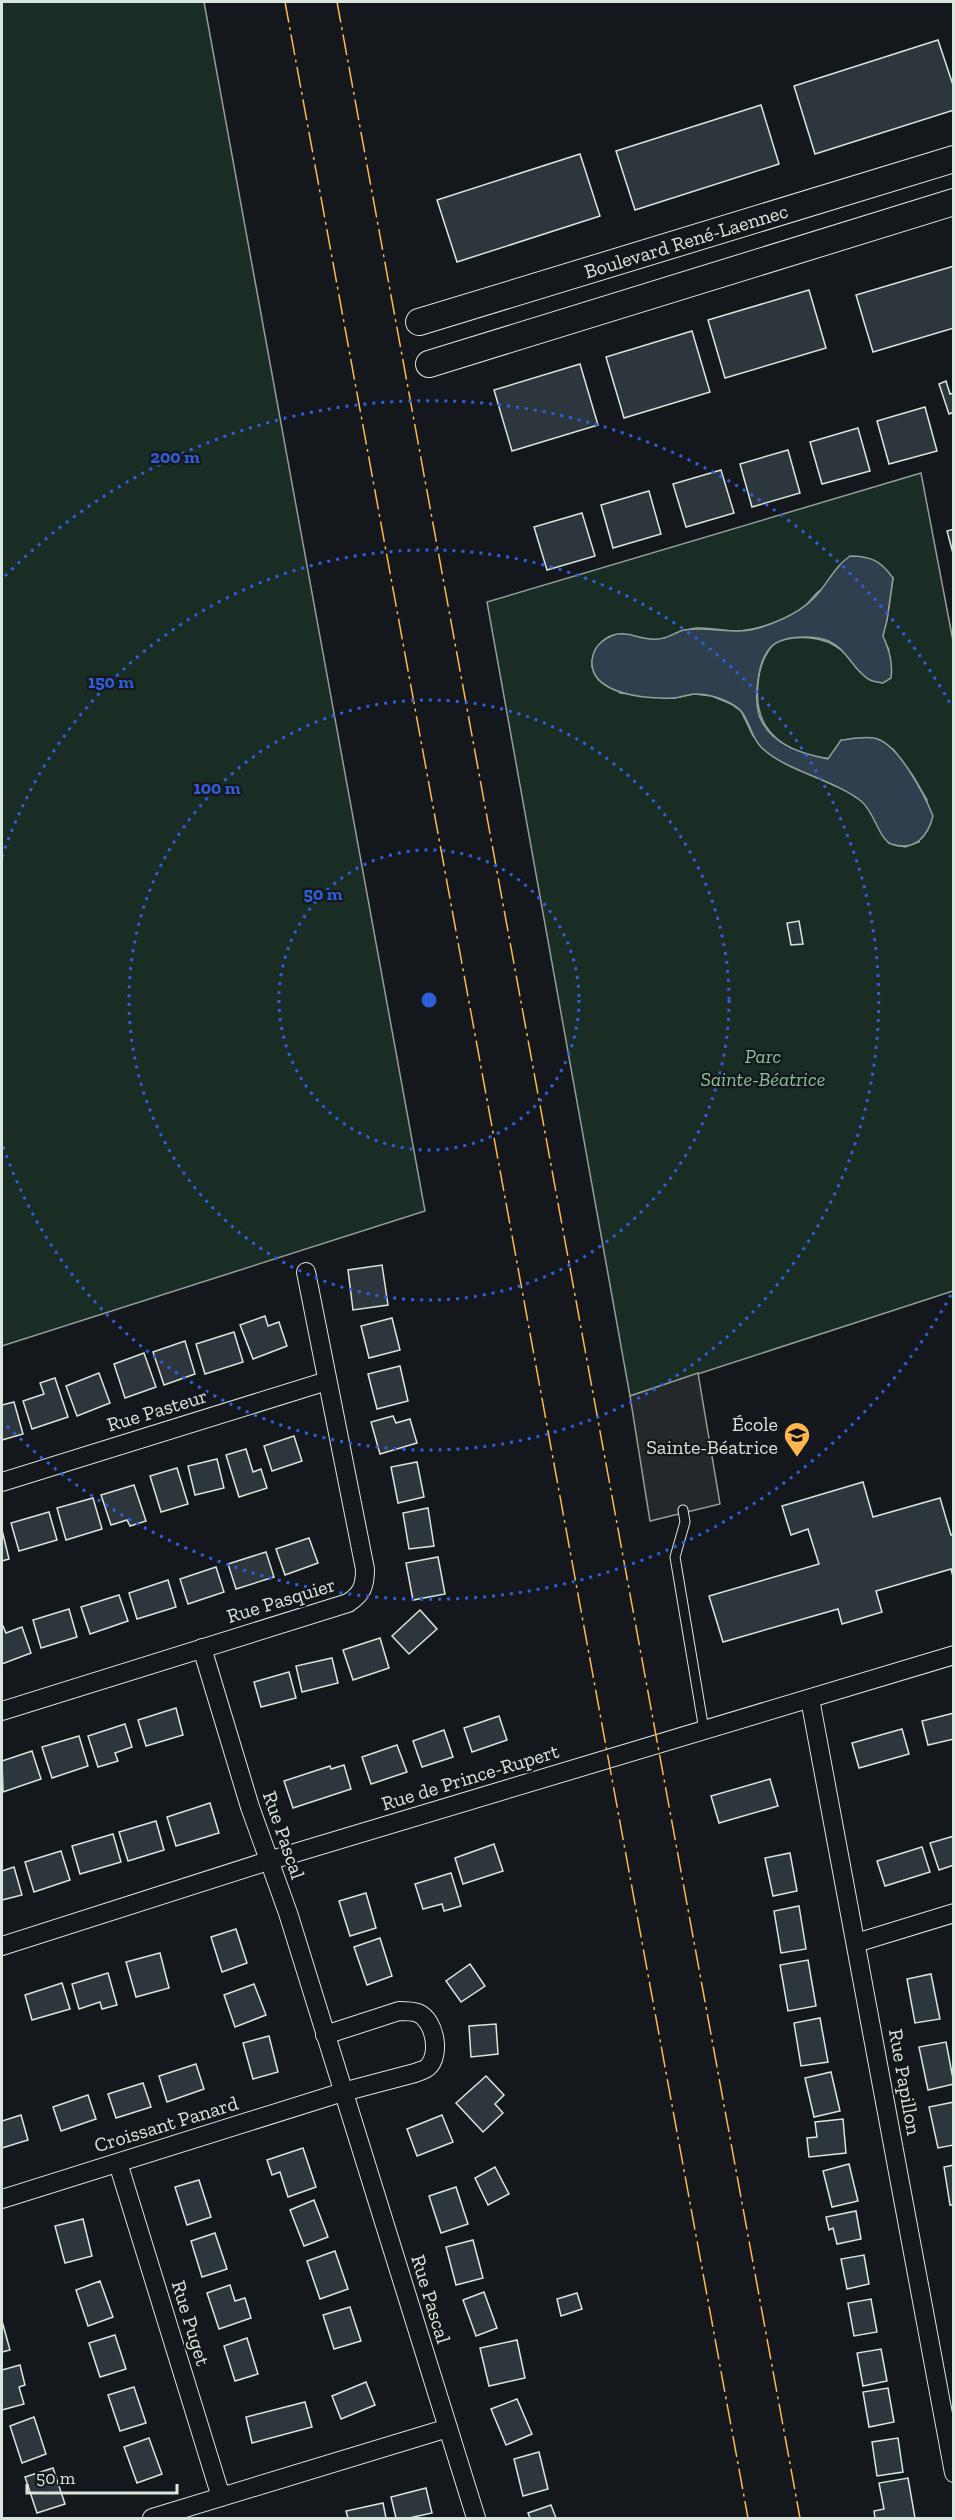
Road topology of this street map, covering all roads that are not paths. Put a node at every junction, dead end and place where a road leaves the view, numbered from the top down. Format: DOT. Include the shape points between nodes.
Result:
graph roads {
  1 [pos="954,159"];
  2 [pos="954,202"];
  3 [pos="419,322"];
  4 [pos="429,364"];
  5 [pos="306,1272"];
  6 [pos="327,1380"];
  7 [pos="2,1482"];
  8 [pos="683,1510"];
  9 [pos="202,1648"];
  10 [pos="954,1655"];
  11 [pos="810,1699"];
  12 [pos="2,1711"];
  13 [pos="704,1730"];
  14 [pos="268,1861"];
  15 [pos="954,1913"];
  16 [pos="856,1943"];
  17 [pos="2,1946"];
  18 [pos="325,2035"];
  19 [pos="343,2092"];
  20 [pos="118,2163"];
  21 [pos="2,2199"];
  22 [pos="447,2428"];
  23 [pos="954,2473"];
  24 [pos="221,2497"];
  25 [pos="152,2518"];
  26 [pos="476,2518"];
  1 -- 3 [label="street, Boulevard René-Laennec"];
  2 -- 4 [label="street"];
  5 -- 6 [label="street, Rue Pasquier"];
  6 -- 7 [label="street, Rue Pasteur"];
  6 -- 9 [label="street, Rue Pasquier" via="364,1569 365,1583 359,1596 348,1603"];
  8 -- 13 [label="lane" via="685,1522 675,1557"];
  9 -- 12 [label="street, Rue Pasquier"];
  9 -- 14 [label="street, Rue Pascal"];
  10 -- 11 [label="street, Rue de Prince-Rupert"];
  11 -- 13 [label="street, Rue de Prince-Rupert"];
  11 -- 16 [label="street, Rue Papillon"];
  13 -- 14 [label="street, Rue de Prince-Rupert"];
  14 -- 17 [label="street, Rue de Prince-Rupert"];
  14 -- 18 [label="street, Rue Pascal"];
  15 -- 16 [label="street"];
  16 -- 23 [label="street, Rue Papillon"];
  18 -- 19 [label="street, Rue Pascal"];
  18 -- 19 [label="street" via="399,2011 419,2013 431,2028 435,2050 427,2069"];
  19 -- 20 [label="street, Croissant Panard"];
  19 -- 22 [label="street, Rue Pascal"];
  20 -- 21 [label="street, Croissant Panard"];
  20 -- 24 [label="street, Rue Puget"];
  22 -- 24 [label="street"];
  22 -- 26 [label="street, Rue Pascal"];
  24 -- 25 [label="street"];
}
